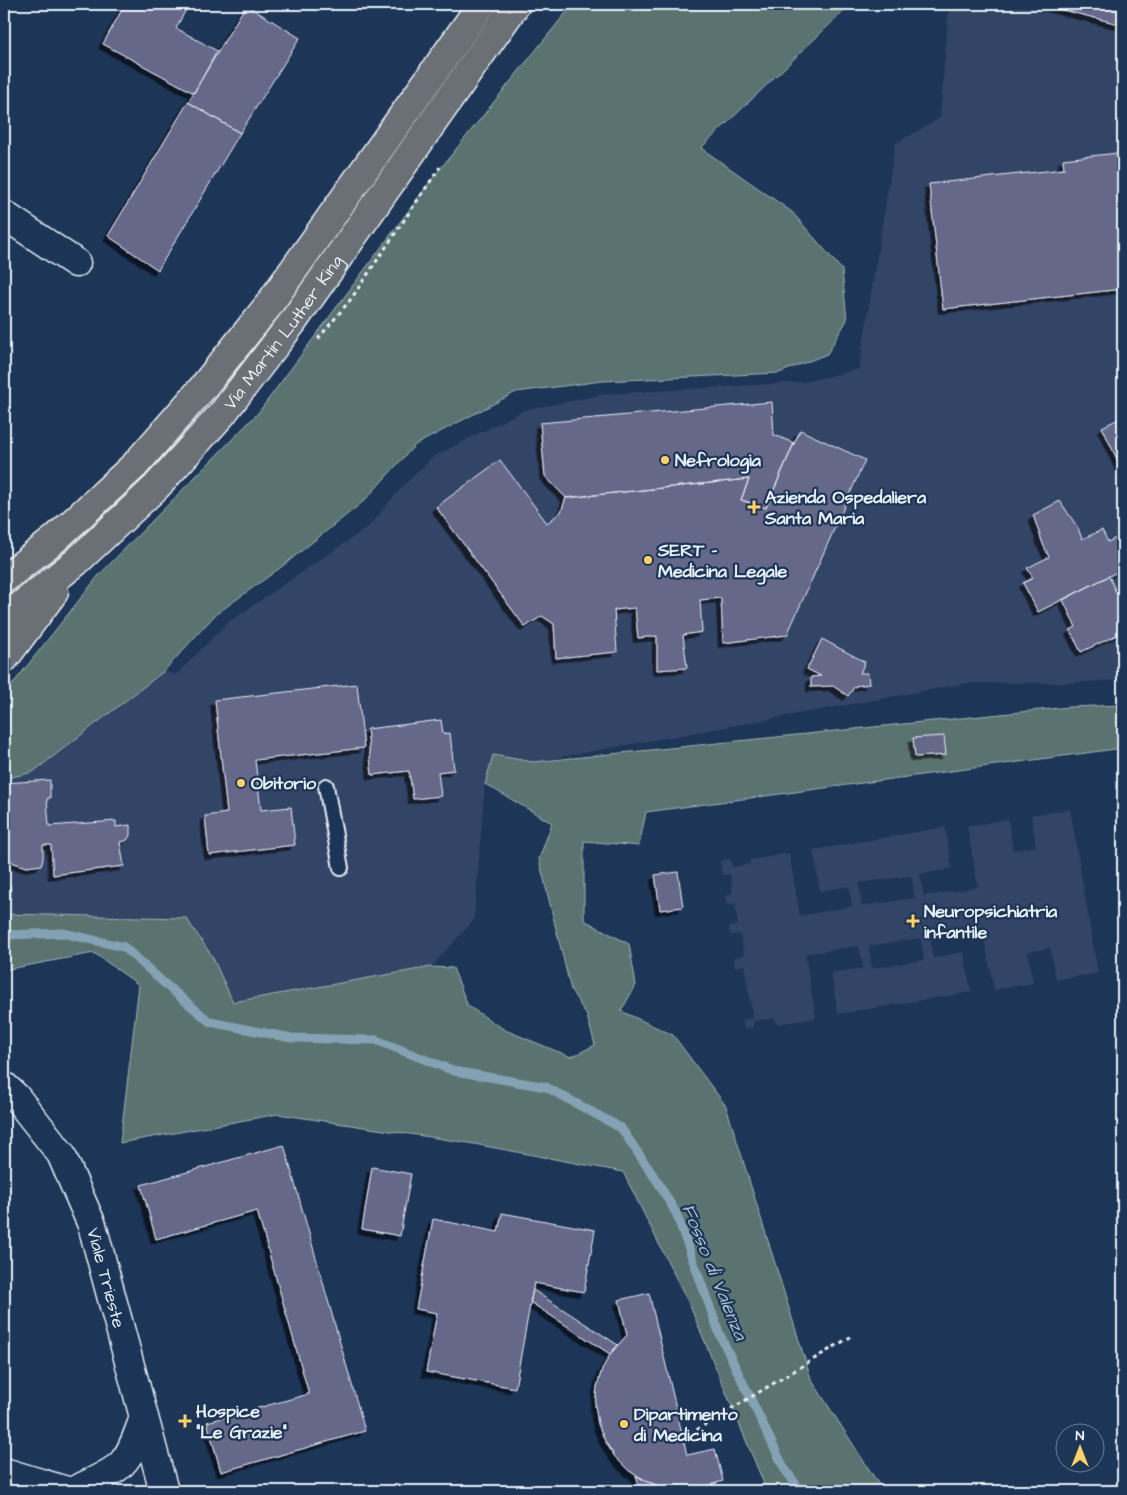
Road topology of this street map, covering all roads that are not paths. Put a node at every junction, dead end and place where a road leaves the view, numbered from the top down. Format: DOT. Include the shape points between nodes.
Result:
graph roads {
  1 [pos="482,4"];
  2 [pos="516,4"];
  3 [pos="4,216"];
  4 [pos="76,263"];
  5 [pos="76,562"];
  6 [pos="4,579"];
  7 [pos="4,619"];
  8 [pos="4,659"];
  9 [pos="326,786"];
  10 [pos="341,868"];
  11 [pos="4,1086"];
  12 [pos="144,1418"];
  13 [pos="123,1463"];
  14 [pos="4,1472"];
  15 [pos="66,1491"];
  16 [pos="73,1491"];
  17 [pos="119,1491"];
  18 [pos="164,1491"];
  1 -- 6 [label="main road, Via Martin Luther King" via="268,306 200,391 135,465 55,539"];
  2 -- 5 [label="main road, Via Martin Luther King" via="292,323 222,414 156,487"];
  3 -- 4 [label="street"];
  5 -- 7 [label="main road, Via Martin Luther King"];
  5 -- 8 [label="main road"];
  9 -- 10 [label="lane"];
  11 -- 12 [label="street, Viale Trieste" via="61,1154 92,1225"];
  12 -- 13 [label="street" via="132,1450"];
  12 -- 18 [label="street, Viale Trieste"];
  13 -- 16 [label="street"];
  13 -- 17 [label="street"];
  14 -- 15 [label="street"];
}
